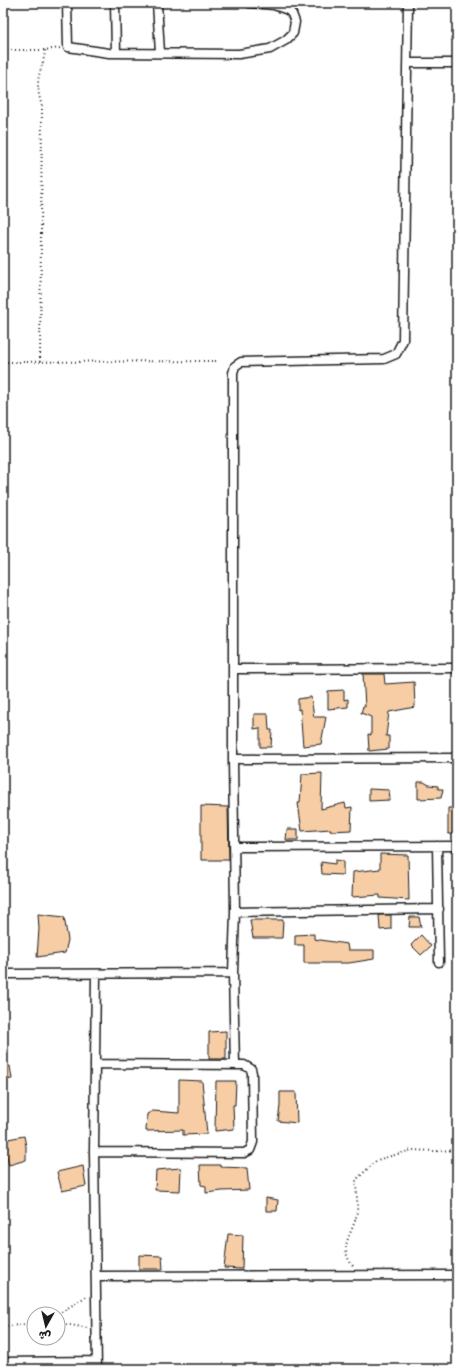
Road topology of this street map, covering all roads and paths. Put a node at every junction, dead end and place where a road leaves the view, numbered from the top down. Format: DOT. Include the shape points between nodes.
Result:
graph roads {
  1 [pos="67,3"];
  2 [pos="115,3"];
  3 [pos="157,3"];
  4 [pos="249,3"];
  5 [pos="408,3"];
  6 [pos="68,47"];
  7 [pos="3,50"];
  8 [pos="44,50"];
  9 [pos="116,53"];
  10 [pos="160,53"];
  11 [pos="408,63"];
  12 [pos="457,63"];
  13 [pos="219,361"];
  14 [pos="3,362"];
  15 [pos="40,362"];
  16 [pos="457,668"];
  17 [pos="234,669"];
  18 [pos="233,758"];
  19 [pos="457,758"];
  20 [pos="438,846"];
  21 [pos="457,846"];
  22 [pos="235,847"];
  23 [pos="439,909"];
  24 [pos="236,912"];
  25 [pos="439,962"];
  26 [pos="3,974"];
  27 [pos="96,974"];
  28 [pos="233,974"];
  29 [pos="95,1064"];
  30 [pos="235,1065"];
  31 [pos="457,1150"];
  32 [pos="94,1152"];
  33 [pos="360,1275"];
  34 [pos="457,1275"];
  35 [pos="96,1276"];
  36 [pos="96,1290"];
  37 [pos="66,1309"];
  38 [pos="26,1324"];
  39 [pos="66,1324"];
  40 [pos="3,1327"];
  41 [pos="97,1330"];
  42 [pos="3,1362"];
  43 [pos="97,1365"];
  44 [pos="24,1366"];
  1 -- 6 [label="street"];
  2 -- 9 [label="street"];
  3 -- 10 [label="street"];
  4 -- 10 [label="street" via="274,5 288,10 295,22 293,33 270,49 239,54"];
  5 -- 11 [label="street"];
  6 -- 8 [label="path"];
  6 -- 9 [label="street"];
  7 -- 8 [label="path"];
  8 -- 15 [label="path" via="44,61 38,81 38,96 42,106"];
  9 -- 10 [label="street"];
  11 -- 12 [label="street"];
  11 -- 17 [label="street" via="403,340 396,354 384,359 241,362 235,366"];
  13 -- 15 [label="path"];
  14 -- 15 [label="path"];
  16 -- 17 [label="street"];
  17 -- 18 [label="street"];
  18 -- 19 [label="street"];
  18 -- 22 [label="street"];
  20 -- 21 [label="street"];
  20 -- 22 [label="street"];
  20 -- 23 [label="street"];
  22 -- 24 [label="street"];
  23 -- 24 [label="street"];
  23 -- 25 [label="street"];
  24 -- 28 [label="street"];
  26 -- 27 [label="street"];
  27 -- 28 [label="street"];
  27 -- 29 [label="street"];
  28 -- 30 [label="street"];
  29 -- 30 [label="street"];
  29 -- 32 [label="street"];
  30 -- 32 [label="street" via="251,1069 252,1073 253,1142 250,1150 244,1153"];
  31 -- 33 [label="path" via="412,1150 377,1160 356,1180 357,1212 345,1250 348,1259"];
  32 -- 35 [label="street"];
  33 -- 34 [label="street"];
  33 -- 35 [label="street"];
  35 -- 36 [label="street"];
  36 -- 37 [label="path"];
  36 -- 41 [label="street"];
  38 -- 40 [label="path"];
  39 -- 41 [label="path"];
  41 -- 43 [label="street"];
  42 -- 44 [label="street"];
  43 -- 44 [label="street"];
}
